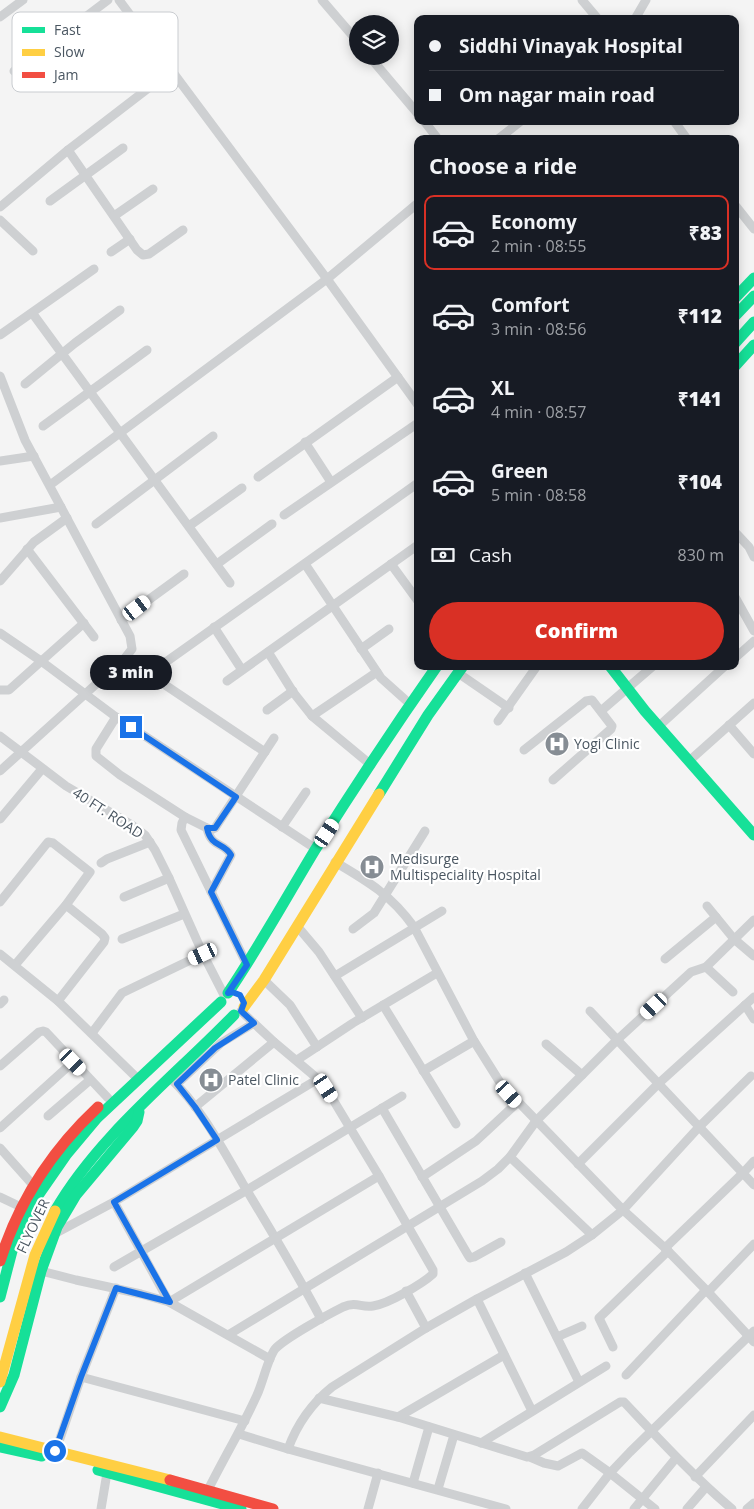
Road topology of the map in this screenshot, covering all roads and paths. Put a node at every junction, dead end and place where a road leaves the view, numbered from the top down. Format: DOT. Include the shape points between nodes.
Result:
graph roads {
  1 [pos="23,0"];
  2 [pos="108,0"];
  3 [pos="118,0"];
  4 [pos="322,0"];
  5 [pos="582,0"];
  6 [pos="646,0"];
  7 [pos="92,12"];
  8 [pos="127,12"];
  9 [pos="595,15"];
  10 [pos="637,15"];
  11 [pos="0,17"];
  12 [pos="349,32"];
  13 [pos="377,65"];
  14 [pos="178,78"];
  15 [pos="143,92"];
  16 [pos="414,109"];
  17 [pos="427,125"];
  18 [pos="516,125"];
  19 [pos="435,135"];
  20 [pos="503,135"];
  21 [pos="123,148"];
  22 [pos="68,150"];
  23 [pos="86,175"];
  24 [pos="153,189"];
  25 [pos="50,201"];
  26 [pos="414,206"];
  27 [pos="0,207"];
  28 [pos="739,210"];
  29 [pos="114,216"];
  30 [pos="2,226"];
  31 [pos="754,229"];
  32 [pos="183,230"];
  33 [pos="130,239"];
  34 [pos="34,251"];
  35 [pos="111,252"];
  36 [pos="94,269"];
  37 [pos="754,278"];
  38 [pos="327,279"];
  39 [pos="739,294"];
  40 [pos="752,298"];
  41 [pos="120,310"];
  42 [pos="739,312"];
  43 [pos="33,314"];
  44 [pos="754,322"];
  45 [pos="0,335"];
  46 [pos="754,338"];
  47 [pos="739,339"];
  48 [pos="739,343"];
  49 [pos="754,345"];
  50 [pos="147,350"];
  51 [pos="61,354"];
  52 [pos="739,362"];
  53 [pos="0,376"];
  54 [pos="398,377"];
  55 [pos="25,384"];
  56 [pos="91,393"];
  57 [pos="4,397"];
  58 [pos="414,399"];
  59 [pos="414,425"];
  60 [pos="43,426"];
  61 [pos="121,432"];
  62 [pos="213,436"];
  63 [pos="305,442"];
  64 [pos="34,456"];
  65 [pos="0,461"];
  66 [pos="258,477"];
  67 [pos="155,480"];
  68 [pos="331,482"];
  69 [pos="50,485"];
  70 [pos="414,486"];
  71 [pos="242,488"];
  72 [pos="61,507"];
  73 [pos="284,515"];
  74 [pos="0,518"];
  75 [pos="67,518"];
  76 [pos="96,524"];
  77 [pos="272,524"];
  78 [pos="189,526"];
  79 [pos="739,536"];
  80 [pos="751,545"];
  81 [pos="414,548"];
  82 [pos="27,549"];
  83 [pos="754,558"];
  84 [pos="217,564"];
  85 [pos="305,564"];
  86 [pos="391,564"];
  87 [pos="184,574"];
  88 [pos="0,581"];
  89 [pos="230,583"];
  90 [pos="414,596"];
  91 [pos="739,604"];
  92 [pos="334,605"];
  93 [pos="121,620"];
  94 [pos="84,623"];
  95 [pos="214,627"];
  96 [pos="389,629"];
  97 [pos="754,631"];
  98 [pos="0,633"];
  99 [pos="94,636"];
  100 [pos="754,641"];
  101 [pos="362,649"];
  102 [pos="268,652"];
  103 [pos="739,654"];
  104 [pos="125,658"];
  105 [pos="41,660"];
  106 [pos="242,670"];
  107 [pos="434,670"];
  108 [pos="461,670"];
  109 [pos="535,670"];
  110 [pos="613,670"];
  111 [pos="648,670"];
  112 [pos="721,670"];
  113 [pos="377,672"];
  114 [pos="149,674"];
  115 [pos="227,681"];
  116 [pos="628,688"];
  117 [pos="0,690"];
  118 [pos="293,691"];
  119 [pos="85,694"];
  120 [pos="754,703"];
  121 [pos="410,704"];
  122 [pos="509,708"];
  123 [pos="267,710"];
  124 [pos="601,711"];
  125 [pos="312,716"];
  126 [pos="116,717"];
  127 [pos="498,721"];
  128 [pos="728,725"];
  129 [pos="659,726"];
  130 [pos="0,736"];
  131 [pos="274,738"];
  132 [pos="524,750"];
  133 [pos="21,751"];
  134 [pos="265,752"];
  135 [pos="754,754"];
  136 [pos="689,761"];
  137 [pos="371,764"];
  138 [pos="42,769"];
  139 [pos="0,771"];
  140 [pos="553,780"];
  141 [pos="306,792"];
  142 [pos="236,797"];
  143 [pos="185,817"];
  144 [pos="0,819"];
  145 [pos="282,827"];
  146 [pos="207,828"];
  147 [pos="425,831"];
  148 [pos="754,835"];
  149 [pos="150,842"];
  150 [pos="316,849"];
  151 [pos="336,862"];
  152 [pos="101,863"];
  153 [pos="169,878"];
  154 [pos="211,892"];
  155 [pos="387,895"];
  156 [pos="124,897"];
  157 [pos="0,902"];
  158 [pos="66,905"];
  159 [pos="707,906"];
  160 [pos="442,911"];
  161 [pos="184,914"];
  162 [pos="716,917"];
  163 [pos="754,920"];
  164 [pos="297,926"];
  165 [pos="414,927"];
  166 [pos="353,929"];
  167 [pos="122,939"];
  168 [pos="734,939"];
  169 [pos="0,954"];
  170 [pos="203,954"];
  171 [pos="754,956"];
  172 [pos="665,959"];
  173 [pos="15,965"];
  174 [pos="247,965"];
  175 [pos="706,966"];
  176 [pos="437,973"];
  177 [pos="335,976"];
  178 [pos="264,980"];
  179 [pos="733,992"];
  180 [pos="754,996"];
  181 [pos="224,997"];
  182 [pos="58,1001"];
  183 [pos="383,1005"];
  184 [pos="745,1005"];
  185 [pos="240,1011"];
  186 [pos="590,1011"];
  187 [pos="362,1018"];
  188 [pos="754,1019"];
  189 [pos="254,1023"];
  190 [pos="92,1033"];
  191 [pos="617,1040"];
  192 [pos="474,1041"];
  193 [pos="274,1042"];
  194 [pos="546,1044"];
  195 [pos="317,1047"];
  196 [pos="297,1060"];
  197 [pos="73,1062"];
  198 [pos="0,1066"];
  199 [pos="423,1071"];
  200 [pos="582,1075"];
  201 [pos="751,1076"];
  202 [pos="318,1079"];
  203 [pos="90,1080"];
  204 [pos="173,1081"];
  205 [pos="134,1083"];
  206 [pos="658,1084"];
  207 [pos="402,1096"];
  208 [pos="108,1098"];
  209 [pos="517,1103"];
  210 [pos="140,1107"];
  211 [pos="195,1107"];
  212 [pos="382,1108"];
  213 [pos="48,1116"];
  214 [pos="536,1121"];
  215 [pos="456,1124"];
  216 [pos="699,1127"];
  217 [pos="0,1128"];
  218 [pos="350,1128"];
  219 [pos="217,1140"];
  220 [pos="0,1148"];
  221 [pos="510,1157"];
  222 [pos="754,1160"];
  223 [pos="578,1164"];
  224 [pos="743,1173"];
  225 [pos="379,1176"];
  226 [pos="422,1177"];
  227 [pos="33,1185"];
  228 [pos="754,1185"];
  229 [pos="247,1190"];
  230 [pos="0,1197"];
  231 [pos="114,1202"];
  232 [pos="26,1205"];
  233 [pos="439,1207"];
  234 [pos="623,1210"];
  235 [pos="407,1225"];
  236 [pos="54,1234"];
  237 [pos="592,1236"];
  238 [pos="276,1238"];
  239 [pos="501,1242"];
  240 [pos="754,1244"];
  241 [pos="667,1250"];
  242 [pos="141,1251"];
  243 [pos="0,1262"];
  244 [pos="114,1267"];
  245 [pos="41,1271"];
  246 [pos="525,1273"];
  247 [pos="116,1288"];
  248 [pos="305,1288"];
  249 [pos="406,1291"];
  250 [pos="707,1291"];
  251 [pos="0,1297"];
  252 [pos="477,1299"];
  253 [pos="170,1302"];
  254 [pos="321,1319"];
  255 [pos="582,1326"];
  256 [pos="426,1328"];
  257 [pos="228,1335"];
  258 [pos="752,1336"];
  259 [pos="557,1338"];
  260 [pos="613,1347"];
  261 [pos="504,1355"];
  262 [pos="270,1359"];
  263 [pos="606,1366"];
  264 [pos="626,1375"];
  265 [pos="81,1377"];
  266 [pos="0,1382"];
  267 [pos="579,1382"];
  268 [pos="318,1398"];
  269 [pos="0,1407"];
  270 [pos="532,1411"];
  271 [pos="754,1414"];
  272 [pos="398,1417"];
  273 [pos="245,1421"];
  274 [pos="429,1427"];
  275 [pos="651,1430"];
  276 [pos="239,1434"];
  277 [pos="454,1435"];
  278 [pos="0,1437"];
  279 [pos="481,1443"];
  280 [pos="0,1447"];
  281 [pos="288,1449"];
  282 [pos="54,1455"];
  283 [pos="530,1457"];
  284 [pos="676,1458"];
  285 [pos="108,1468"];
  286 [pos="378,1473"];
  287 [pos="610,1473"];
  288 [pos="696,1477"];
  289 [pos="413,1483"];
  290 [pos="706,1487"];
  291 [pos="438,1489"];
  292 [pos="215,1498"];
  293 [pos="642,1498"];
  294 [pos="754,1503"];
  295 [pos="101,1509"];
  296 [pos="240,1509"];
  297 [pos="273,1509"];
  298 [pos="368,1509"];
  299 [pos="506,1509"];
  300 [pos="582,1509"];
  301 [pos="634,1509"];
  302 [pos="655,1509"];
  303 [pos="687,1509"];
  304 [pos="732,1509"];
  305 [pos="747,1509"];
  1 -- 11 [label="street"];
  2 -- 7 [label="street"];
  3 -- 8 [label="street"];
  4 -- 12 [label="street"];
  5 -- 9 [label="street"];
  6 -- 10 [label="street"];
  13 -- 16 [label="street"];
  14 -- 38 [label="street"];
  15 -- 22 [label="street"];
  17 -- 19 [label="street"];
  18 -- 20 [label="street"];
  21 -- 23 [label="street"];
  22 -- 23 [label="street"];
  22 -- 27 [label="street"];
  23 -- 25 [label="street"];
  23 -- 29 [label="street"];
  24 -- 29 [label="street"];
  26 -- 38 [label="street"];
  28 -- 31 [label="street"];
  29 -- 33 [label="street"];
  30 -- 34 [label="street"];
  32 -- 33 [label="street" via="149,254 143,255"];
  33 -- 35 [label="street"];
  36 -- 43 [label="street"];
  37 -- 39 [label="main road"];
  38 -- 54 [label="street"];
  38 -- 61 [label="street"];
  40 -- 42 [label="main road"];
  41 -- 51 [label="street"];
  43 -- 45 [label="street"];
  43 -- 51 [label="street"];
  44 -- 47 [label="main road"];
  46 -- 48 [label="main road"];
  49 -- 52 [label="main road"];
  50 -- 56 [label="street"];
  51 -- 55 [label="street"];
  51 -- 56 [label="street"];
  53 -- 57 [label="street"];
  54 -- 58 [label="street"];
  54 -- 63 [label="street"];
  56 -- 60 [label="street"];
  56 -- 61 [label="street"];
  57 -- 64 [label="street"];
  59 -- 68 [label="street"];
  61 -- 67 [label="street"];
  61 -- 69 [label="street"];
  62 -- 67 [label="street"];
  63 -- 66 [label="street"];
  63 -- 68 [label="street"];
  64 -- 65 [label="street"];
  64 -- 69 [label="street"];
  67 -- 76 [label="street"];
  67 -- 78 [label="street"];
  68 -- 73 [label="street"];
  69 -- 72 [label="street"];
  70 -- 85 [label="street"];
  71 -- 78 [label="street"];
  72 -- 74 [label="street"];
  72 -- 75 [label="street"];
  75 -- 82 [label="street"];
  75 -- 93 [label="street"];
  77 -- 84 [label="street"];
  78 -- 84 [label="street"];
  79 -- 80 [label="street"];
  80 -- 83 [label="street"];
  81 -- 86 [label="street"];
  82 -- 88 [label="street"];
  82 -- 94 [label="street"];
  84 -- 89 [label="street"];
  85 -- 92 [label="street"];
  85 -- 95 [label="street"];
  86 -- 90 [label="street"];
  86 -- 92 [label="street"];
  87 -- 93 [label="street"];
  91 -- 97 [label="street"];
  92 -- 101 [label="street"];
  92 -- 102 [label="street"];
  93 -- 104 [label="street" via="132,642"];
  94 -- 99 [label="street"];
  94 -- 105 [label="street"];
  95 -- 106 [label="street"];
  95 -- 114 [label="street"];
  96 -- 101 [label="street"];
  98 -- 105 [label="street"];
  100 -- 103 [label="street"];
  101 -- 113 [label="street"];
  102 -- 106 [label="street"];
  102 -- 118 [label="street"];
  104 -- 114 [label="street"];
  104 -- 119 [label="street"];
  105 -- 117 [label="street" via="9,690"];
  105 -- 119 [label="street"];
  106 -- 115 [label="street"];
  107 -- 121 [label="main road, FLYOVER"];
  108 -- 122 [label="street"];
  108 -- 151 [label="main road, FLYOVER" via="428,715"];
  109 -- 122 [label="street"];
  110 -- 116 [label="main road"];
  111 -- 116 [label="street"];
  112 -- 129 [label="street"];
  113 -- 121 [label="street"];
  113 -- 125 [label="street"];
  114 -- 134 [label="street"];
  116 -- 124 [label="street"];
  116 -- 129 [label="main road"];
  118 -- 123 [label="street"];
  118 -- 125 [label="street"];
  119 -- 126 [label="street"];
  119 -- 133 [label="street"];
  120 -- 128 [label="street"];
  121 -- 137 [label="main road, FLYOVER"];
  122 -- 127 [label="street"];
  124 -- 132 [label="street" via="592,700 586,701"];
  124 -- 140 [label="street" via="611,723 611,729"];
  125 -- 137 [label="street"];
  126 -- 142 [label="street"];
  126 -- 143 [label="street" via="96,749 96,756"];
  128 -- 135 [label="street"];
  128 -- 136 [label="street"];
  129 -- 136 [label="main road"];
  130 -- 133 [label="street, 40 FT. ROAD"];
  131 -- 134 [label="street"];
  133 -- 138 [label="street, 40 FT. ROAD"];
  133 -- 139 [label="street"];
  134 -- 142 [label="street"];
  136 -- 148 [label="main road"];
  137 -- 150 [label="main road, FLYOVER"];
  138 -- 144 [label="street"];
  138 -- 149 [label="street, 40 FT. ROAD" via="132,825"];
  141 -- 145 [label="street"];
  142 -- 145 [label="street"];
  142 -- 146 [label="street" via="215,828"];
  143 -- 146 [label="street"];
  143 -- 154 [label="street" via="181,830"];
  145 -- 150 [label="street"];
  146 -- 154 [label="street" via="211,840 231,855"];
  147 -- 155 [label="street"];
  149 -- 152 [label="street"];
  149 -- 153 [label="street, 40 FT. ROAD"];
  150 -- 174 [label="main road, FLYOVER"];
  151 -- 155 [label="street"];
  151 -- 164 [label="main road, FLYOVER"];
  153 -- 156 [label="street"];
  153 -- 161 [label="street, 40 FT. ROAD"];
  154 -- 174 [label="street"];
  155 -- 165 [label="street"];
  155 -- 166 [label="street" via="374,913"];
  157 -- 158 [label="street" via="51,842 90,872"];
  158 -- 173 [label="street"];
  158 -- 182 [label="street" via="105,938"];
  159 -- 162 [label="street"];
  160 -- 165 [label="street"];
  161 -- 167 [label="street"];
  161 -- 170 [label="street, 40 FT. ROAD"];
  162 -- 168 [label="street"];
  162 -- 172 [label="street"];
  163 -- 168 [label="street"];
  164 -- 177 [label="street"];
  164 -- 178 [label="main road, FLYOVER"];
  165 -- 176 [label="street"];
  165 -- 177 [label="street"];
  168 -- 171 [label="street"];
  168 -- 175 [label="street"];
  169 -- 173 [label="street"];
  170 -- 181 [label="street, 40 FT. ROAD"];
  170 -- 190 [label="street" via="122,993"];
  173 -- 182 [label="street"];
  174 -- 181 [label="main road, FLYOVER"];
  175 -- 179 [label="street"];
  175 -- 191 [label="street" via="691,972"];
  176 -- 183 [label="street"];
  176 -- 192 [label="street"];
  177 -- 187 [label="street"];
  178 -- 185 [label="main road, FLYOVER"];
  178 -- 195 [label="street" via="290,1005"];
  180 -- 184 [label="street"];
  181 -- 185 [label="main road" via="221,1006 226,1013"];
  181 -- 185 [label="main road" via="232,992 240,995 243,998"];
  181 -- 205 [label="main road, FLYOVER"];
  182 -- 190 [label="street"];
  183 -- 187 [label="street"];
  183 -- 199 [label="street"];
  184 -- 188 [label="street"];
  184 -- 206 [label="street"];
  185 -- 189 [label="street"];
  185 -- 204 [label="main road, FLYOVER"];
  186 -- 191 [label="street"];
  187 -- 195 [label="street"];
  189 -- 193 [label="street"];
  189 -- 204 [label="street"];
  190 -- 205 [label="street"];
  191 -- 200 [label="street"];
  191 -- 206 [label="street"];
  192 -- 199 [label="street"];
  192 -- 209 [label="street" via="492,1073"];
  193 -- 196 [label="street"];
  193 -- 211 [label="street"];
  194 -- 200 [label="street"];
  195 -- 196 [label="street"];
  196 -- 202 [label="street"];
  197 -- 198 [label="street" via="43,1030"];
  197 -- 203 [label="street"];
  197 -- 217 [label="street"];
  199 -- 215 [label="street"];
  200 -- 214 [label="street"];
  201 -- 216 [label="street"];
  202 -- 218 [label="street"];
  202 -- 219 [label="street"];
  203 -- 208 [label="street"];
  203 -- 213 [label="street"];
  204 -- 210 [label="main road, FLYOVER"];
  204 -- 211 [label="street"];
  205 -- 208 [label="main road"];
  205 -- 232 [label="main road, FLYOVER" via="97,1118"];
  206 -- 216 [label="street"];
  206 -- 223 [label="street"];
  207 -- 212 [label="street"];
  208 -- 227 [label="main road" via="79,1124"];
  209 -- 214 [label="street"];
  209 -- 226 [label="street" via="476,1141"];
  210 -- 236 [label="main road" via="133,1127 76,1195"];
  210 -- 266 [label="main road, FLYOVER" via="82,1170 52,1215 30,1267"];
  211 -- 219 [label="street"];
  212 -- 218 [label="street"];
  212 -- 226 [label="street"];
  214 -- 221 [label="street"];
  214 -- 223 [label="street"];
  216 -- 224 [label="street"];
  216 -- 234 [label="street"];
  218 -- 225 [label="street"];
  218 -- 229 [label="street"];
  219 -- 229 [label="street"];
  219 -- 231 [label="street"];
  220 -- 227 [label="street"];
  221 -- 233 [label="street" via="482,1181"];
  221 -- 237 [label="street"];
  222 -- 224 [label="street"];
  223 -- 234 [label="street"];
  224 -- 228 [label="street"];
  224 -- 241 [label="street"];
  225 -- 235 [label="street"];
  225 -- 238 [label="street"];
  226 -- 233 [label="street"];
  227 -- 232 [label="main road"];
  229 -- 238 [label="street"];
  229 -- 242 [label="street"];
  230 -- 232 [label="street"];
  231 -- 236 [label="street"];
  231 -- 242 [label="street"];
  232 -- 243 [label="main road" via="8,1236"];
  232 -- 251 [label="main road, FLYOVER"];
  233 -- 235 [label="street"];
  233 -- 239 [label="street" via="470,1258"];
  234 -- 237 [label="street"];
  234 -- 241 [label="street"];
  235 -- 248 [label="street"];
  235 -- 249 [label="street" via="433,1274"];
  236 -- 245 [label="main road"];
  237 -- 246 [label="street"];
  238 -- 248 [label="street"];
  238 -- 253 [label="street"];
  240 -- 250 [label="street"];
  241 -- 250 [label="street"];
  241 -- 260 [label="street" via="599,1318"];
  242 -- 244 [label="street"];
  242 -- 253 [label="street"];
  245 -- 247 [label="street"];
  245 -- 269 [label="main road" via="14,1375"];
  246 -- 252 [label="street"];
  246 -- 259 [label="street"];
  247 -- 253 [label="street"];
  247 -- 265 [label="street"];
  248 -- 254 [label="street"];
  248 -- 257 [label="street"];
  249 -- 254 [label="street" via="371,1307 351,1304"];
  249 -- 256 [label="street"];
  250 -- 258 [label="street"];
  250 -- 264 [label="street"];
  252 -- 256 [label="street"];
  252 -- 261 [label="street"];
  253 -- 257 [label="street"];
  254 -- 262 [label="street" via="281,1344"];
  255 -- 259 [label="street"];
  256 -- 268 [label="street"];
  257 -- 262 [label="street"];
  258 -- 275 [label="street"];
  259 -- 267 [label="street"];
  261 -- 270 [label="street"];
  261 -- 272 [label="street"];
  262 -- 273 [label="street"];
  263 -- 267 [label="street"];
  265 -- 273 [label="street"];
  265 -- 282 [label="street"];
  267 -- 270 [label="street"];
  268 -- 272 [label="street"];
  268 -- 281 [label="street" via="296,1428"];
  270 -- 279 [label="street"];
  271 -- 288 [label="street"];
  272 -- 274 [label="street"];
  273 -- 276 [label="street"];
  274 -- 277 [label="street"];
  274 -- 289 [label="street"];
  275 -- 283 [label="street" via="622,1401"];
  275 -- 284 [label="street"];
  275 -- 287 [label="street"];
  276 -- 281 [label="street"];
  276 -- 292 [label="street"];
  277 -- 279 [label="street"];
  277 -- 291 [label="street"];
  278 -- 282 [label="main road"];
  279 -- 283 [label="street"];
  280 -- 282 [label="main road"];
  281 -- 286 [label="street"];
  282 -- 285 [label="main road"];
  283 -- 287 [label="street" via="558,1466 582,1454"];
  284 -- 288 [label="street"];
  284 -- 293 [label="street"];
  285 -- 292 [label="main road"];
  285 -- 295 [label="street"];
  286 -- 289 [label="street"];
  286 -- 298 [label="street"];
  287 -- 293 [label="street"];
  287 -- 300 [label="street"];
  288 -- 290 [label="street"];
  289 -- 291 [label="street"];
  290 -- 303 [label="street"];
  290 -- 304 [label="street"];
  291 -- 299 [label="street"];
  292 -- 296 [label="main road"];
  292 -- 297 [label="main road"];
  293 -- 301 [label="street"];
  293 -- 302 [label="street"];
  294 -- 305 [label="street"];
}
